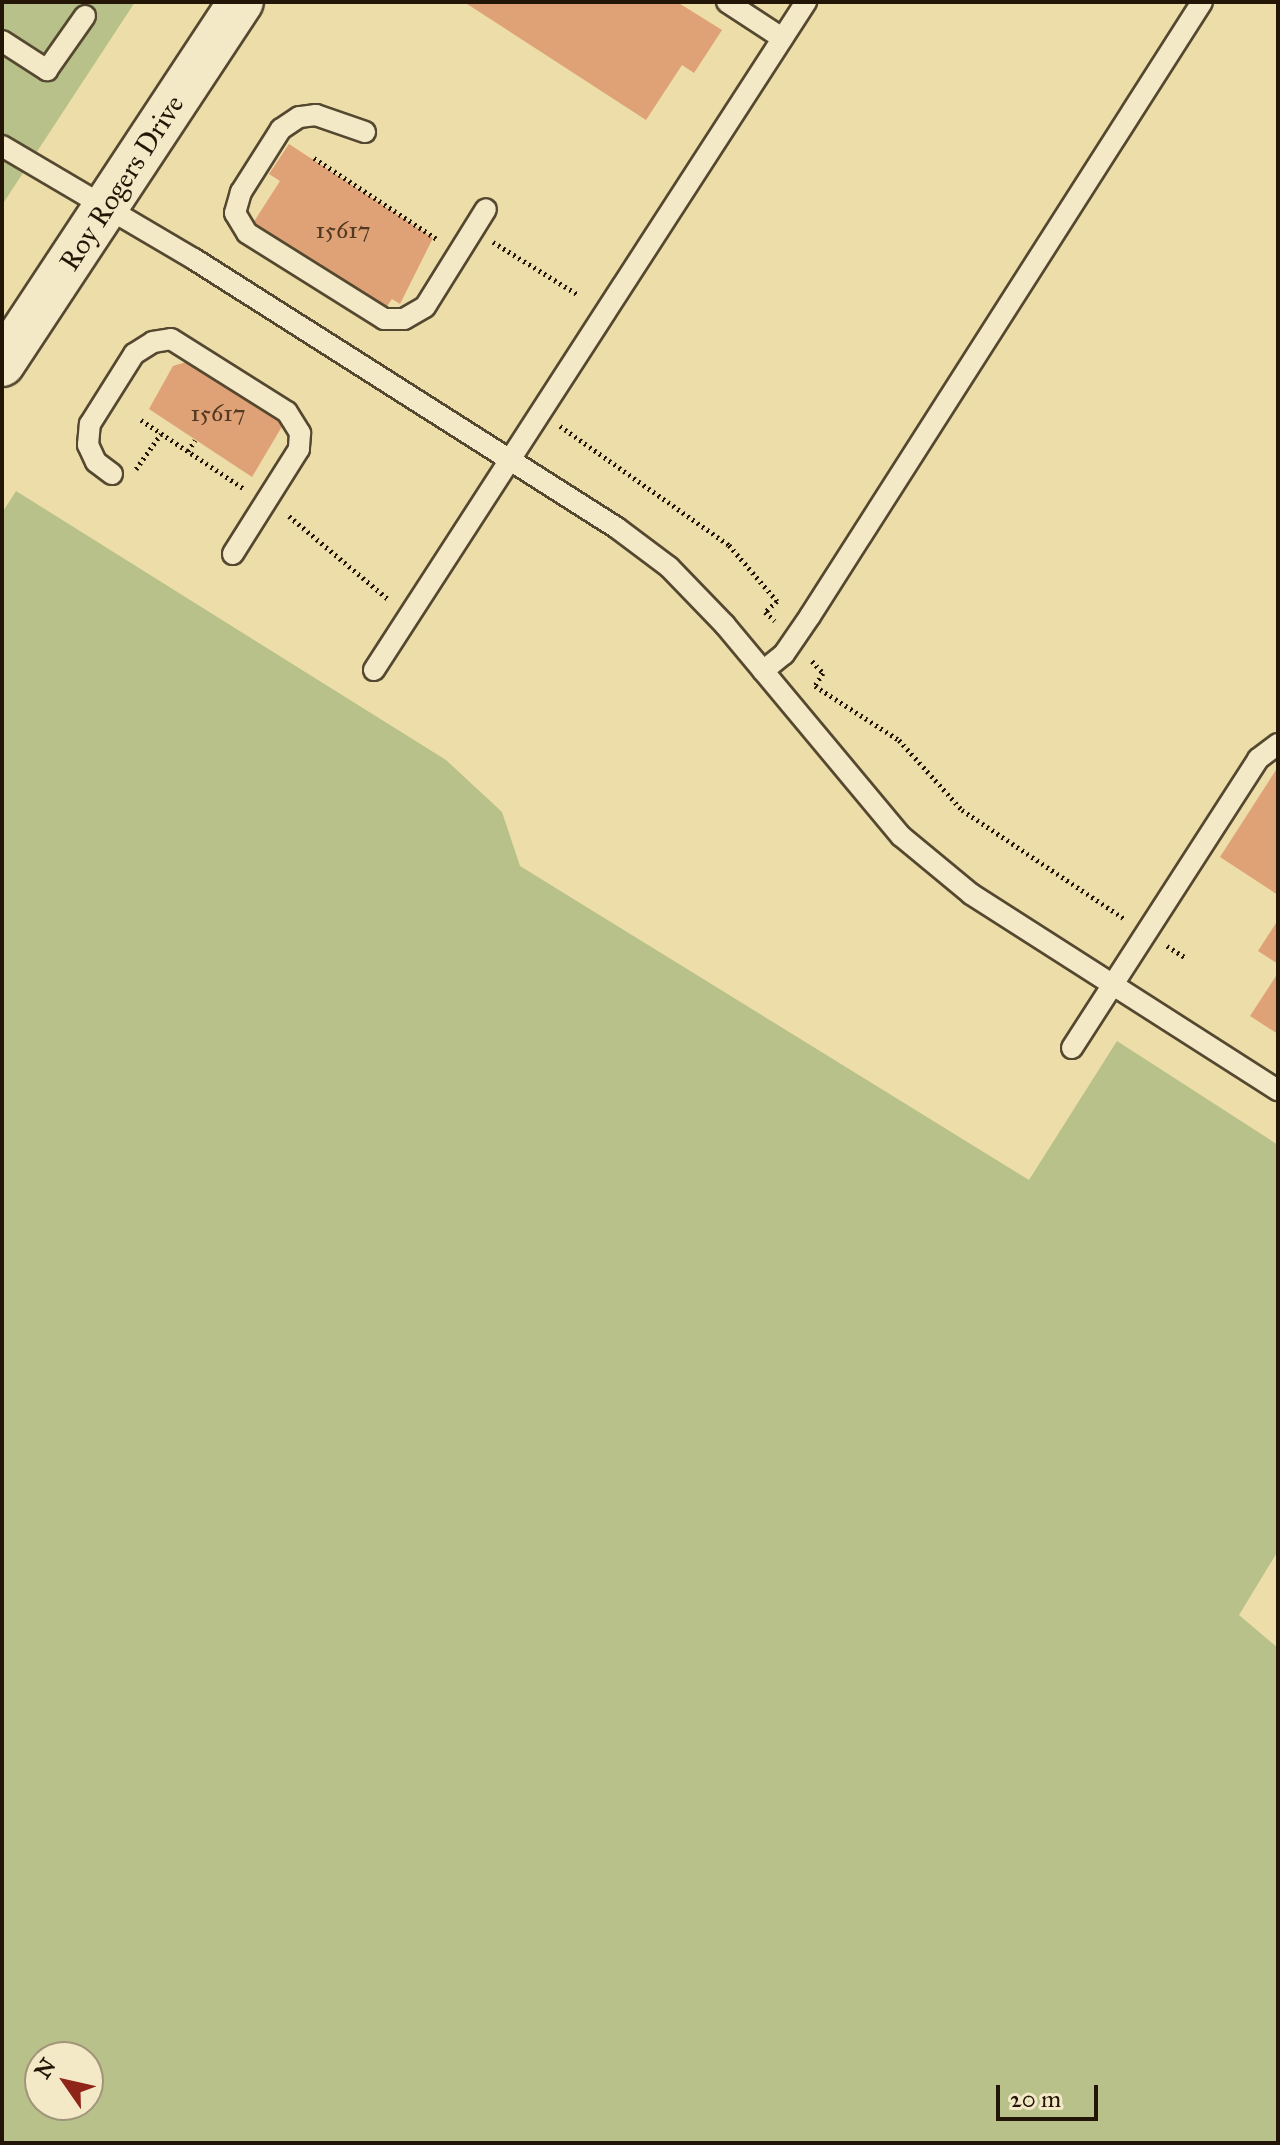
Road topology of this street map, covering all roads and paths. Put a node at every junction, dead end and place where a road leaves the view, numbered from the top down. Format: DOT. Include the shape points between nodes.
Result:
graph roads {
  1 [pos="241,2"];
  2 [pos="727,2"];
  3 [pos="806,2"];
  4 [pos="1202,2"];
  5 [pos="85,16"];
  6 [pos="782,38"];
  7 [pos="2,41"];
  8 [pos="365,132"];
  9 [pos="2,146"];
  10 [pos="107,206"];
  11 [pos="486,209"];
  12 [pos="2,364"];
  13 [pos="543,412"];
  14 [pos="161,434"];
  15 [pos="195,440"];
  16 [pos="188,451"];
  17 [pos="512,462"];
  18 [pos="119,479"];
  19 [pos="233,554"];
  20 [pos="793,641"];
  21 [pos="374,670"];
  22 [pos="763,671"];
  23 [pos="1278,744"];
  24 [pos="1145,932"];
  25 [pos="1186,958"];
  26 [pos="1110,985"];
  27 [pos="1072,1048"];
  28 [pos="1278,1090"];
  1 -- 10 [label="main road, Roy Rogers Drive"];
  2 -- 6 [label="lane"];
  3 -- 6 [label="lane"];
  4 -- 20 [label="lane"];
  5 -- 7 [label="lane" via="47,70"];
  6 -- 13 [label="lane"];
  8 -- 11 [label="lane" via="316,115 299,117 281,129 241,192 235,213 247,233 384,319 404,319 425,307"];
  9 -- 10 [label="lane"];
  10 -- 12 [label="main road, Roy Rogers Drive"];
  10 -- 17 [label="lane"];
  13 -- 17 [label="lane"];
  13 -- 20 [label="path" via="729,545 777,601 765,612"];
  14 -- 18 [label="path"];
  15 -- 16 [label="path"];
  17 -- 21 [label="lane"];
  17 -- 22 [label="lane" via="669,567"];
  18 -- 19 [label="lane" via="92,454 90,424 134,354 171,339 287,412 300,433 299,449"];
  20 -- 22 [label="lane"];
  20 -- 24 [label="path" via="823,673 815,686 899,740 962,810 1008,846"];
  22 -- 26 [label="lane" via="901,836 971,894"];
  23 -- 24 [label="lane" via="1258,759"];
  24 -- 25 [label="path"];
  24 -- 26 [label="lane"];
  26 -- 27 [label="lane"];
  26 -- 28 [label="lane"];
}
